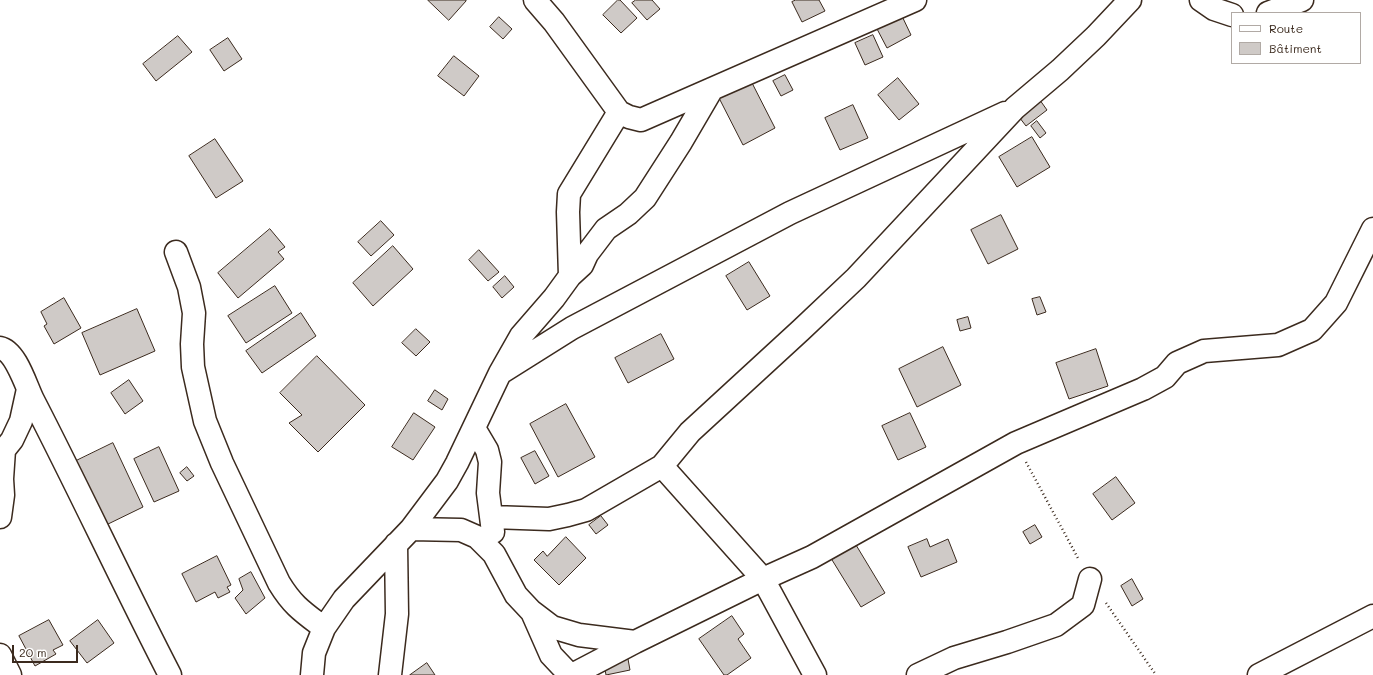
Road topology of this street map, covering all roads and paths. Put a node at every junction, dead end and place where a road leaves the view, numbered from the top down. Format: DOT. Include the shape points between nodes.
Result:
graph roads {
  1 [pos="536,0"];
  2 [pos="915,0"];
  3 [pos="1130,0"];
  4 [pos="1201,0"];
  5 [pos="1302,0"];
  6 [pos="1271,12"];
  7 [pos="1231,15"];
  8 [pos="712,89"];
  9 [pos="1015,108"];
  10 [pos="619,112"];
  11 [pos="1373,229"];
  12 [pos="176,252"];
  13 [pos="570,276"];
  14 [pos="0,348"];
  15 [pos="500,373"];
  16 [pos="28,389"];
  17 [pos="474,428"];
  18 [pos="662,466"];
  19 [pos="0,517"];
  20 [pos="492,517"];
  21 [pos="411,528"];
  22 [pos="396,544"];
  23 [pos="494,554"];
  24 [pos="763,579"];
  25 [pos="1090,579"];
  26 [pos="531,611"];
  27 [pos="1373,616"];
  28 [pos="324,628"];
  29 [pos="635,642"];
  30 [pos="0,655"];
  31 [pos="10,675"];
  32 [pos="170,675"];
  33 [pos="312,675"];
  34 [pos="390,675"];
  35 [pos="571,675"];
  36 [pos="815,675"];
  37 [pos="918,675"];
  38 [pos="1259,675"];
  1 -- 10 [label="street"];
  2 -- 8 [label="street"];
  3 -- 9 [label="street" via="1060,70"];
  4 -- 7 [label="street" via="1214,9"];
  5 -- 6 [label="street"];
  8 -- 10 [label="street" via="641,120"];
  8 -- 13 [label="street" via="645,198 606,229 582,265"];
  9 -- 15 [label="street" via="790,213 572,328"];
  9 -- 18 [label="street" via="856,278 690,432"];
  10 -- 13 [label="street" via="569,194"];
  11 -- 24 [label="street" via="1336,303 1312,330 1278,345 1204,351 1178,363 1165,377 1016,443 812,557"];
  12 -- 28 [label="street" via="189,287 194,313 193,367 205,421 279,583 296,607"];
  13 -- 15 [label="street" via="521,336"];
  14 -- 16 [label="street" via="13,357"];
  15 -- 17 [label="street"];
  16 -- 19 [label="street" via="21,420 12,440 4,450"];
  16 -- 32 [label="street"];
  17 -- 20 [label="street" via="488,450 488,493"];
  17 -- 21 [label="street" via="447,481"];
  18 -- 20 [label="street" via="586,510 549,520"];
  18 -- 24 [label="street"];
  20 -- 23 [label="street"];
  21 -- 22 [label="street"];
  21 -- 23 [label="street" via="461,530 478,537"];
  22 -- 28 [label="street" via="344,599"];
  22 -- 34 [label="street" via="397,614"];
  23 -- 26 [label="street" via="516,595"];
  24 -- 29 [label="street"];
  24 -- 36 [label="street"];
  25 -- 37 [label="street" via="1083,605 1056,625 954,658"];
  26 -- 29 [label="street" via="552,627 579,635"];
  26 -- 35 [label="street" via="551,655"];
  27 -- 38 [label="street"];
  28 -- 33 [label="street" via="314,653"];
  29 -- 35 [label="street"];
  30 -- 31 [label="street"];
}
